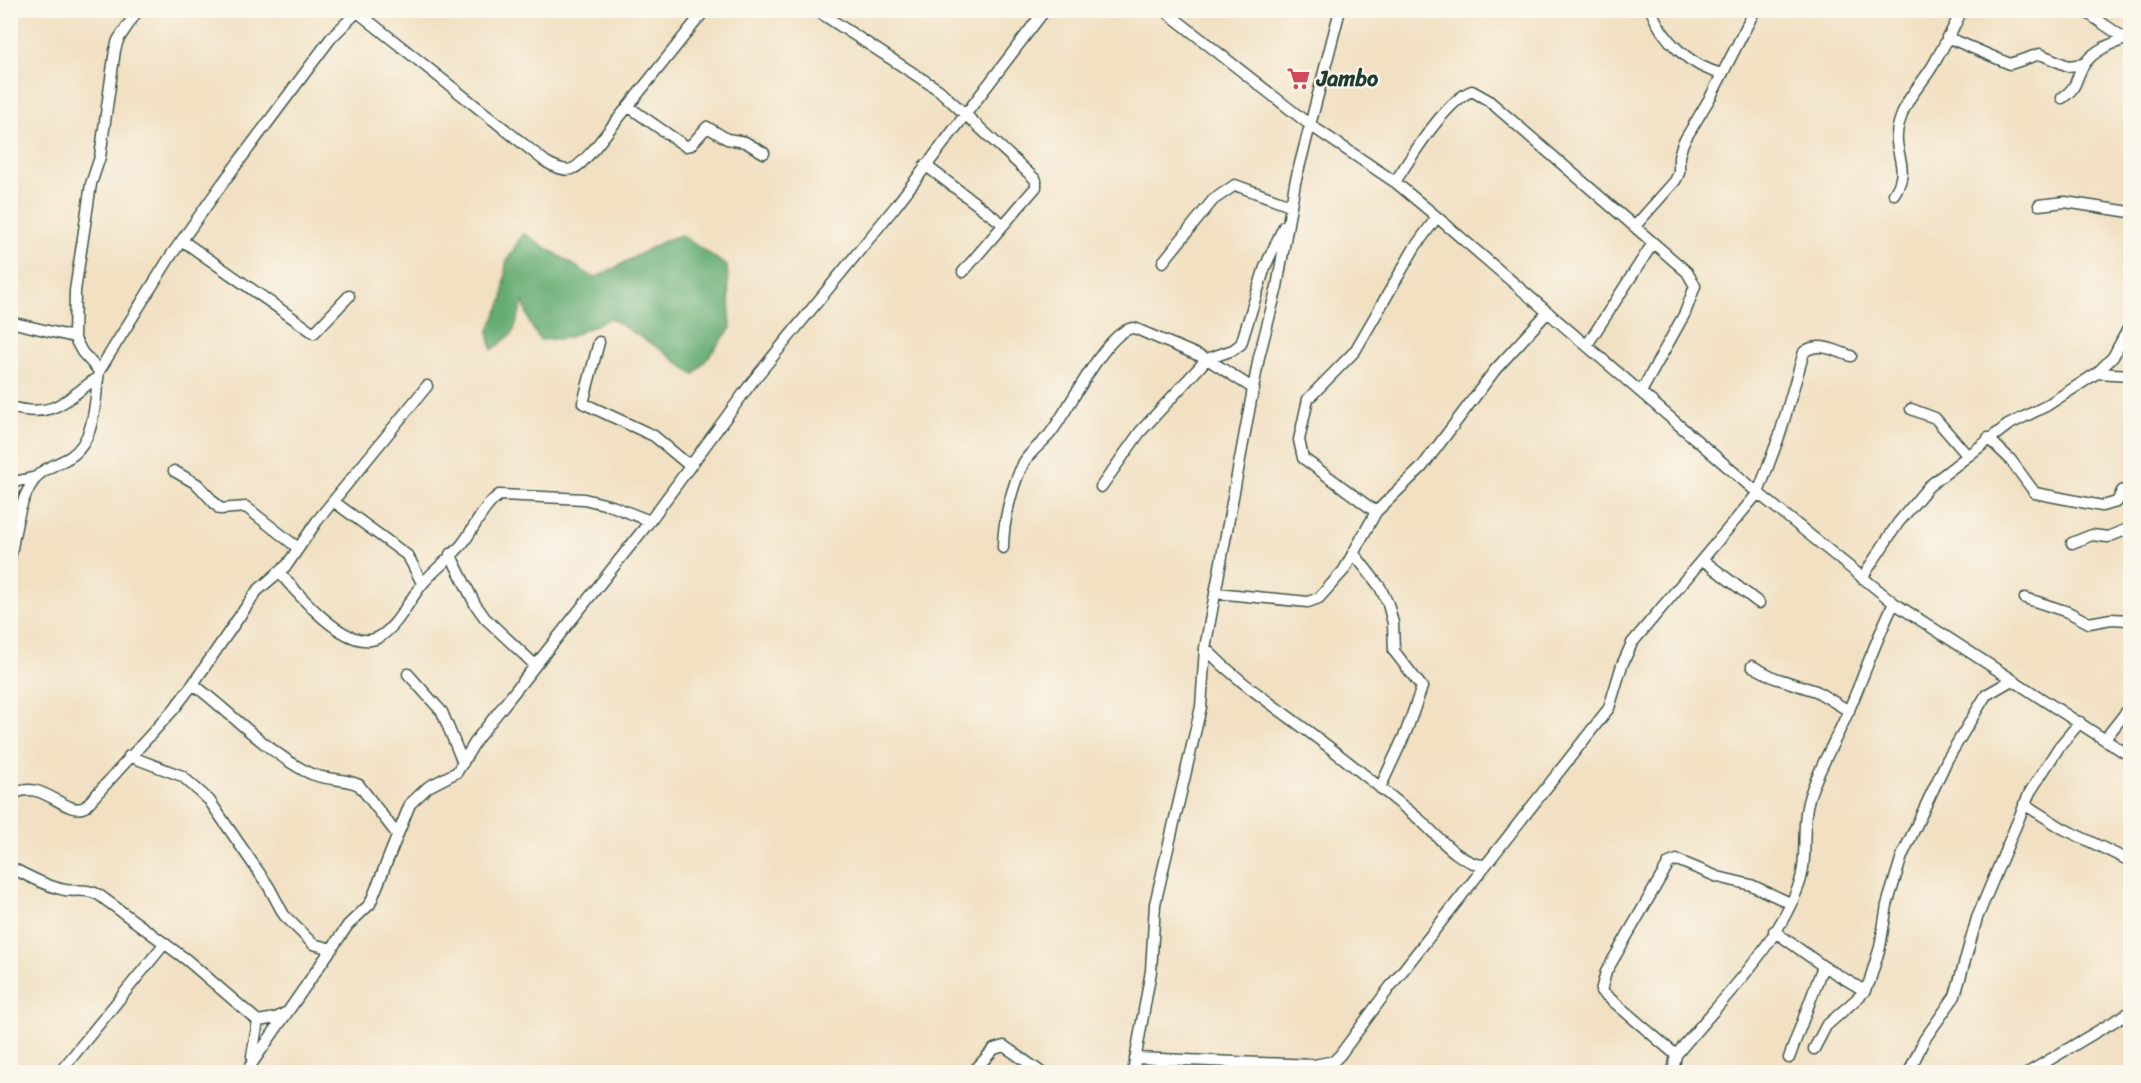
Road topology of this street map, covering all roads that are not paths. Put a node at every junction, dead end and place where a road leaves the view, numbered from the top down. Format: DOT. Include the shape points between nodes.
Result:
graph roads {
  1 [pos="138,10"];
  2 [pos="705,10"];
  3 [pos="816,10"];
  4 [pos="1045,10"];
  5 [pos="1164,10"];
  6 [pos="1340,10"];
  7 [pos="1651,10"];
  8 [pos="1755,10"];
  9 [pos="1962,10"];
  10 [pos="2083,10"];
  11 [pos="357,11"];
  12 [pos="1947,37"];
  13 [pos="2128,40"];
  14 [pos="2084,64"];
  15 [pos="1722,74"];
  16 [pos="2062,98"];
  17 [pos="629,107"];
  18 [pos="964,114"];
  19 [pos="1310,125"];
  20 [pos="764,153"];
  21 [pos="925,165"];
  22 [pos="1395,182"];
  23 [pos="1894,194"];
  24 [pos="1290,205"];
  25 [pos="2039,205"];
  26 [pos="2130,212"];
  27 [pos="1437,217"];
  28 [pos="1287,220"];
  29 [pos="1003,224"];
  30 [pos="1635,227"];
  31 [pos="183,241"];
  32 [pos="1653,243"];
  33 [pos="1163,262"];
  34 [pos="963,272"];
  35 [pos="349,296"];
  36 [pos="1548,312"];
  37 [pos="10,322"];
  38 [pos="2130,325"];
  39 [pos="74,337"];
  40 [pos="599,342"];
  41 [pos="1587,345"];
  42 [pos="1851,356"];
  43 [pos="1207,359"];
  44 [pos="2097,373"];
  45 [pos="98,374"];
  46 [pos="2130,375"];
  47 [pos="427,386"];
  48 [pos="1254,389"];
  49 [pos="1641,392"];
  50 [pos="10,407"];
  51 [pos="1911,409"];
  52 [pos="1988,438"];
  53 [pos="1967,455"];
  54 [pos="693,463"];
  55 [pos="174,471"];
  56 [pos="36,477"];
  57 [pos="10,483"];
  58 [pos="1101,487"];
  59 [pos="2130,487"];
  60 [pos="1758,493"];
  61 [pos="333,501"];
  62 [pos="1376,512"];
  63 [pos="650,521"];
  64 [pos="2130,528"];
  65 [pos="2072,543"];
  66 [pos="298,548"];
  67 [pos="1003,548"];
  68 [pos="450,554"];
  69 [pos="1355,555"];
  70 [pos="10,559"];
  71 [pos="1703,560"];
  72 [pos="279,572"];
  73 [pos="1862,578"];
  74 [pos="422,583"];
  75 [pos="1216,593"];
  76 [pos="2025,598"];
  77 [pos="1759,603"];
  78 [pos="1894,603"];
  79 [pos="2130,620"];
  80 [pos="1205,648"];
  81 [pos="535,665"];
  82 [pos="1752,666"];
  83 [pos="408,674"];
  84 [pos="2012,680"];
  85 [pos="194,684"];
  86 [pos="2130,707"];
  87 [pos="1849,711"];
  88 [pos="2080,722"];
  89 [pos="2105,739"];
  90 [pos="129,756"];
  91 [pos="2130,756"];
  92 [pos="463,763"];
  93 [pos="1380,788"];
  94 [pos="10,796"];
  95 [pos="2024,804"];
  96 [pos="396,833"];
  97 [pos="2130,861"];
  98 [pos="1486,866"];
  99 [pos="10,867"];
  100 [pos="1790,903"];
  101 [pos="1774,931"];
  102 [pos="165,943"];
  103 [pos="332,949"];
  104 [pos="1822,966"];
  105 [pos="1865,991"];
  106 [pos="287,1011"];
  107 [pos="2130,1012"];
  108 [pos="258,1021"];
  109 [pos="1814,1049"];
  110 [pos="1676,1055"];
  111 [pos="1135,1058"];
  112 [pos="1789,1058"];
  113 [pos="248,1069"];
  114 [pos="60,1072"];
  115 [pos="973,1072"];
  116 [pos="1041,1072"];
  117 [pos="1133,1072"];
  118 [pos="1673,1072"];
  119 [pos="1909,1072"];
  120 [pos="2029,1072"];
  1 -- 39 [label="street" via="115,50 75,291"];
  2 -- 17 [label="street"];
  3 -- 18 [label="street" via="910,69"];
  4 -- 18 [label="street"];
  5 -- 19 [label="street"];
  6 -- 19 [label="street"];
  7 -- 15 [label="street" via="1659,31 1671,44 1701,66"];
  8 -- 15 [label="street"];
  9 -- 12 [label="street"];
  10 -- 13 [label="street"];
  11 -- 17 [label="street" via="559,170 578,167"];
  11 -- 31 [label="street" via="331,38"];
  12 -- 14 [label="street" via="2010,64 2040,54 2067,66"];
  12 -- 23 [label="street" via="1935,62 1911,92 1898,124 1897,146 1903,178"];
  13 -- 14 [label="street" via="2109,44"];
  14 -- 16 [label="street" via="2076,87"];
  15 -- 30 [label="street" via="1683,143 1675,181"];
  17 -- 20 [label="street" via="685,146 691,145 707,127"];
  18 -- 21 [label="street"];
  18 -- 29 [label="street" via="1036,180 1036,187"];
  19 -- 22 [label="street"];
  19 -- 24 [label="street"];
  21 -- 29 [label="street"];
  21 -- 54 [label="street" via="827,293 752,382"];
  22 -- 27 [label="street"];
  22 -- 30 [label="street" via="1427,135 1452,106 1472,91 1488,100"];
  24 -- 28 [label="street"];
  24 -- 33 [label="street" via="1235,185 1213,200"];
  25 -- 26 [label="street" via="2065,202"];
  27 -- 36 [label="street"];
  27 -- 62 [label="street" via="1415,247 1355,351 1308,399 1299,440 1303,458"];
  28 -- 43 [label="street" via="1265,267 1241,344"];
  28 -- 48 [label="street"];
  29 -- 34 [label="street"];
  30 -- 32 [label="street"];
  31 -- 35 [label="street" via="314,333"];
  31 -- 45 [label="street"];
  32 -- 41 [label="street"];
  32 -- 49 [label="street" via="1688,272 1695,286 1685,313"];
  36 -- 41 [label="street"];
  36 -- 62 [label="street" via="1495,370 1422,467"];
  37 -- 39 [label="street"];
  38 -- 44 [label="street" via="2113,357"];
  39 -- 45 [label="street"];
  40 -- 54 [label="street" via="583,403 654,436 685,462"];
  41 -- 49 [label="street"];
  42 -- 60 [label="street" via="1818,346 1804,351"];
  43 -- 48 [label="street"];
  43 -- 58 [label="street" via="1140,432"];
  43 -- 67 [label="street" via="1134,328 1114,338 1049,435 1024,461 1003,535"];
  44 -- 46 [label="street"];
  44 -- 52 [label="street"];
  45 -- 50 [label="street" via="43,413"];
  45 -- 56 [label="street" via="97,398 82,446"];
  47 -- 61 [label="street"];
  48 -- 75 [label="street"];
  49 -- 60 [label="street"];
  51 -- 53 [label="street" via="1935,418"];
  52 -- 53 [label="street"];
  52 -- 59 [label="street" via="2010,459 2028,487 2044,496 2102,506 2117,502 2122,490"];
  53 -- 73 [label="street" via="1920,496"];
  54 -- 63 [label="street"];
  55 -- 66 [label="street" via="197,484 220,509 246,507"];
  56 -- 57 [label="street"];
  56 -- 70 [label="street" via="18,516"];
  60 -- 71 [label="street"];
  60 -- 73 [label="street"];
  61 -- 66 [label="street"];
  61 -- 74 [label="street" via="408,556"];
  62 -- 69 [label="street"];
  63 -- 68 [label="street" via="584,499 505,494 490,504"];
  63 -- 81 [label="street"];
  64 -- 65 [label="street" via="2108,537 2092,535"];
  66 -- 72 [label="street"];
  68 -- 74 [label="street"];
  68 -- 81 [label="street" via="485,618"];
  69 -- 75 [label="street" via="1313,601"];
  69 -- 93 [label="street" via="1388,604 1394,651 1422,687"];
  71 -- 77 [label="street"];
  71 -- 98 [label="street" via="1632,643 1609,708"];
  72 -- 74 [label="street" via="340,632 357,641 386,632"];
  72 -- 85 [label="street" via="257,591"];
  73 -- 78 [label="street"];
  75 -- 80 [label="street"];
  76 -- 79 [label="street" via="2089,623"];
  78 -- 84 [label="street"];
  78 -- 87 [label="street"];
  80 -- 93 [label="street" via="1242,684"];
  80 -- 111 [label="street" via="1203,699 1155,904 1151,971"];
  81 -- 92 [label="street"];
  82 -- 87 [label="street" via="1816,691"];
  83 -- 92 [label="street" via="442,712"];
  84 -- 88 [label="street"];
  84 -- 105 [label="street" via="1991,690 1981,701 1924,805 1902,856 1875,968"];
  85 -- 90 [label="street"];
  85 -- 96 [label="street" via="290,762 325,779 359,785"];
  86 -- 89 [label="street"];
  87 -- 100 [label="street" via="1810,796 1805,815 1804,862"];
  88 -- 89 [label="street"];
  88 -- 95 [label="street" via="2044,768"];
  89 -- 91 [label="street"];
  90 -- 94 [label="street" via="82,808 74,808 38,790 21,790"];
  90 -- 103 [label="street" via="182,776 209,800 284,915 313,944"];
  92 -- 96 [label="street" via="453,775 417,795"];
  93 -- 98 [label="street" via="1468,861"];
  95 -- 97 [label="street" via="2062,828"];
  95 -- 119 [label="street" via="1977,918 1954,996 1924,1040"];
  96 -- 103 [label="street" via="370,904"];
  98 -- 111 [label="street" via="1334,1060 1314,1065"];
  99 -- 102 [label="street" via="54,887 93,891"];
  100 -- 101 [label="street"];
  100 -- 110 [label="street" via="1677,860 1669,863 1606,972 1601,991"];
  101 -- 104 [label="street"];
  101 -- 110 [label="street" via="1749,968"];
  102 -- 108 [label="street"];
  102 -- 114 [label="street"];
  103 -- 106 [label="street"];
  104 -- 105 [label="street"];
  104 -- 112 [label="street"];
  105 -- 109 [label="street" via="1826,1026"];
  106 -- 108 [label="street" via="276,1018"];
  106 -- 113 [label="street"];
  107 -- 120 [label="street"];
  108 -- 113 [label="street"];
  110 -- 118 [label="street"];
  111 -- 117 [label="street"];
  115 -- 116 [label="street" via="994,1049 1004,1046"];
}
